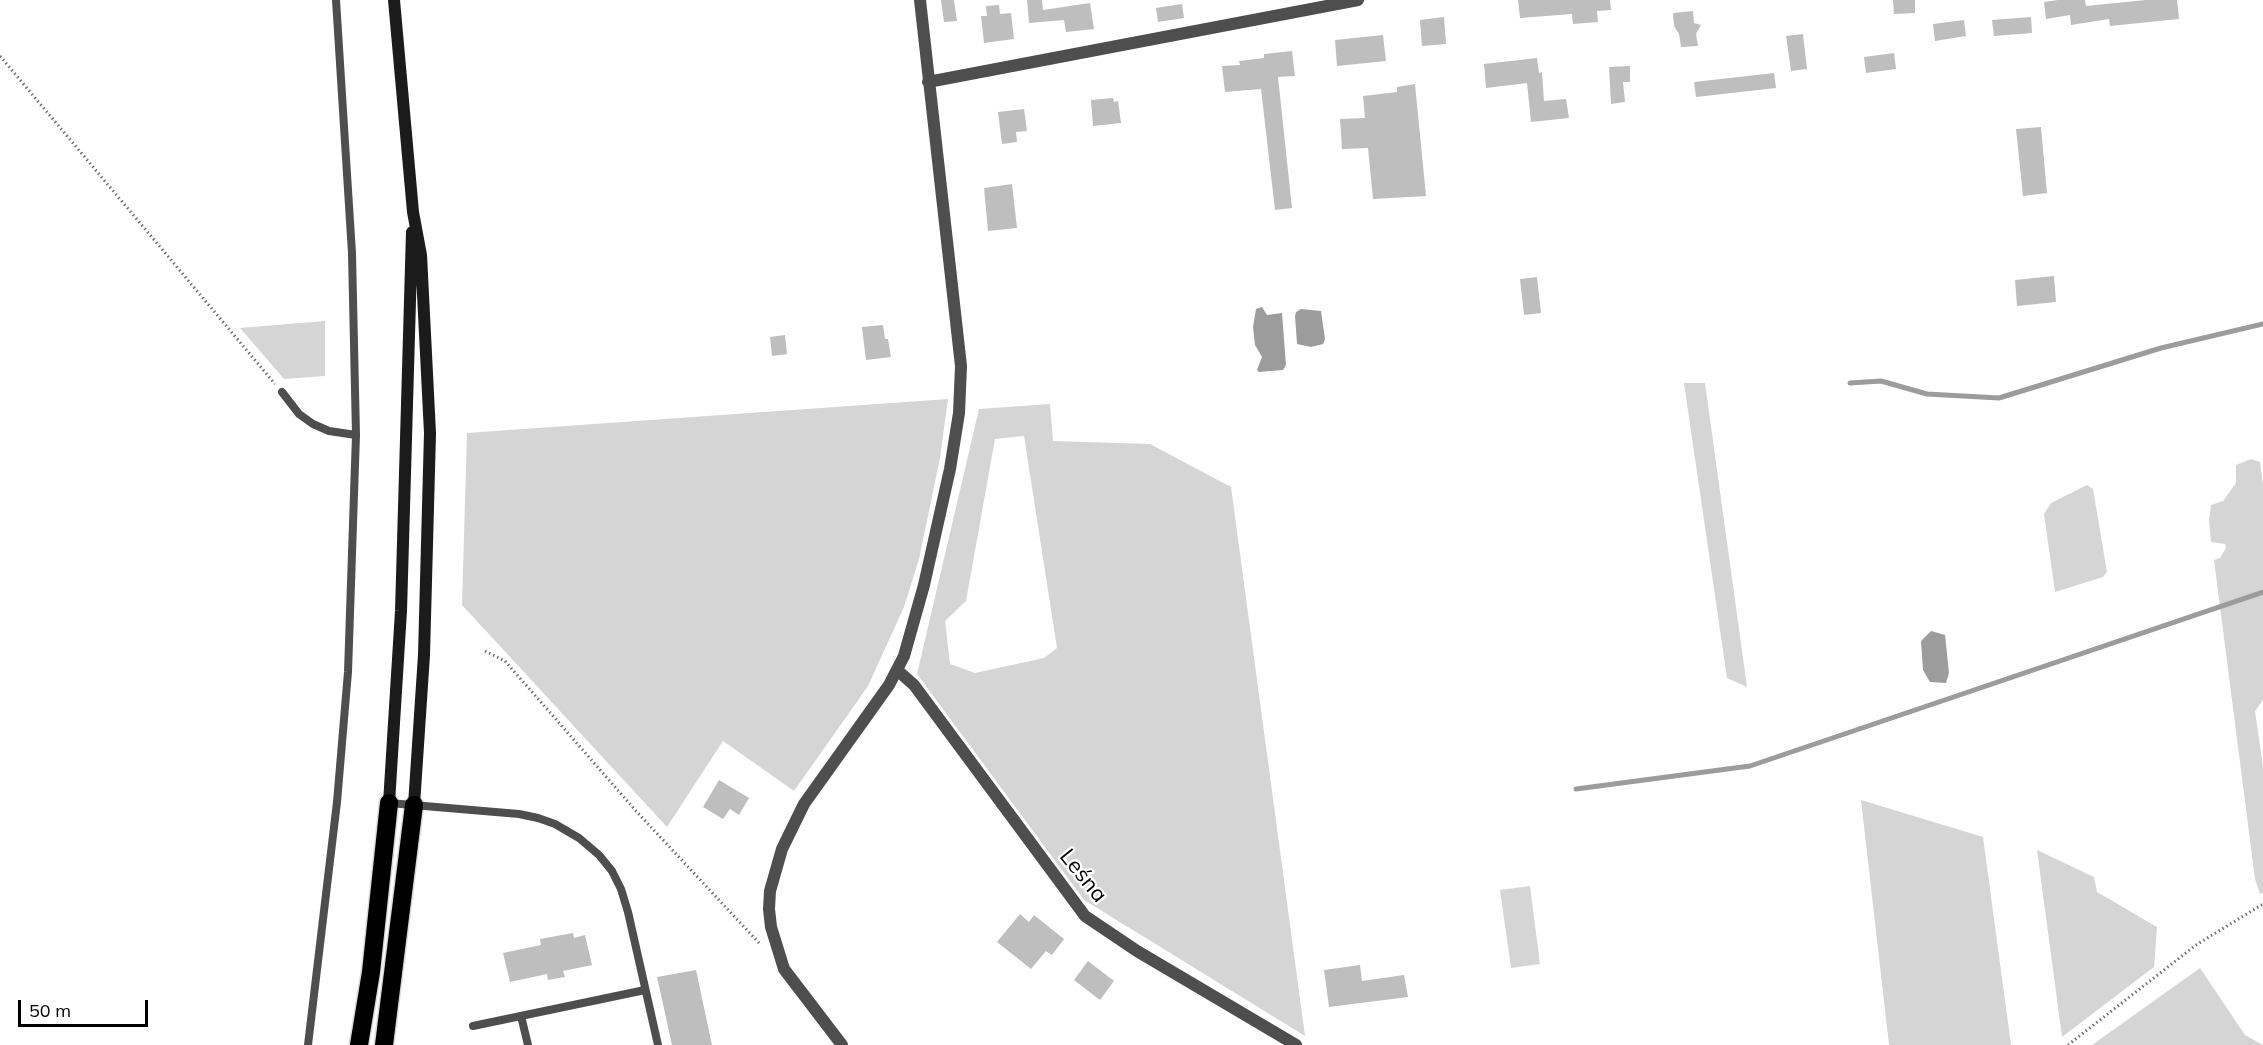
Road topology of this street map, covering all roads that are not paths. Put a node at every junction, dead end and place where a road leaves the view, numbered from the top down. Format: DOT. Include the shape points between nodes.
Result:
graph roads {
  1 [pos="336,0"];
  2 [pos="394,0"];
  3 [pos="920,0"];
  4 [pos="1358,0"];
  5 [pos="928,82"];
  6 [pos="413,212"];
  7 [pos="282,392"];
  8 [pos="356,435"];
  9 [pos="897,670"];
  10 [pos="389,803"];
  11 [pos="414,805"];
  12 [pos="645,990"];
  13 [pos="521,1016"];
  14 [pos="473,1026"];
  15 [pos="308,1045"];
  16 [pos="359,1045"];
  17 [pos="384,1045"];
  18 [pos="528,1045"];
  19 [pos="658,1045"];
  20 [pos="842,1045"];
  21 [pos="1296,1045"];
  1 -- 8 [label="lane" via="352,253"];
  2 -- 6 [label="main road"];
  3 -- 5 [label="street"];
  4 -- 5 [label="street"];
  5 -- 9 [label="street" via="961,366 959,413 924,585"];
  6 -- 10 [label="main road" via="401,611"];
  6 -- 11 [label="main road" via="421,255 430,433 424,655"];
  7 -- 8 [label="lane" via="299,414 313,424"];
  8 -- 15 [label="lane" via="348,672"];
  9 -- 20 [label="street" via="804,804 782,849 770,891 771,927 784,969"];
  9 -- 21 [label="street, Leśna" via="914,685 1085,916"];
  10 -- 11 [label="lane"];
  10 -- 16 [label="highway"];
  11 -- 12 [label="lane" via="519,814 555,824 579,838 599,855 621,889"];
  11 -- 17 [label="highway"];
  12 -- 13 [label="lane"];
  12 -- 19 [label="lane"];
  13 -- 14 [label="lane"];
  13 -- 18 [label="lane"];
}
